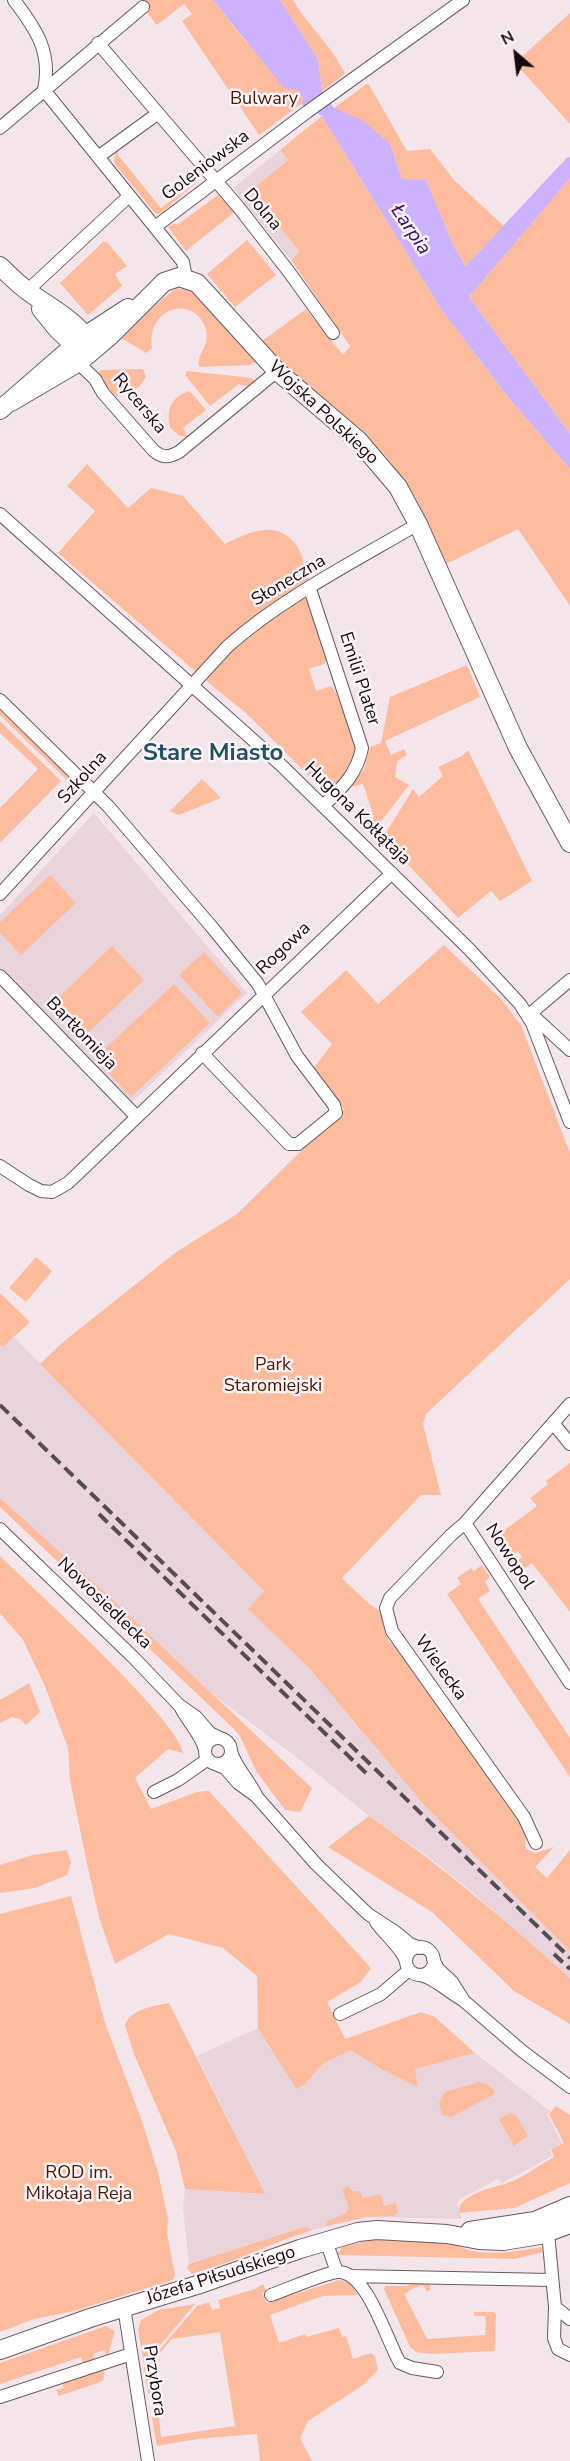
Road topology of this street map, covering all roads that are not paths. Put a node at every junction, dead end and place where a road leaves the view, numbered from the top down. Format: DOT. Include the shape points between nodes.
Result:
graph roads {
  1 [pos="14,0"];
  2 [pos="463,0"];
  3 [pos="143,7"];
  4 [pos="98,43"];
  5 [pos="44,90"];
  6 [pos="157,114"];
  7 [pos="0,128"];
  8 [pos="98,158"];
  9 [pos="214,182"];
  10 [pos="129,196"];
  11 [pos="155,228"];
  12 [pos="0,266"];
  13 [pos="186,278"];
  14 [pos="27,291"];
  15 [pos="333,333"];
  16 [pos="82,349"];
  17 [pos="277,371"];
  18 [pos="6,406"];
  19 [pos="0,514"];
  20 [pos="418,524"];
  21 [pos="310,588"];
  22 [pos="193,687"];
  23 [pos="0,700"];
  24 [pos="94,792"];
  25 [pos="323,806"];
  26 [pos="570,843"];
  27 [pos="392,873"];
  28 [pos="0,894"];
  29 [pos="0,976"];
  30 [pos="570,980"];
  31 [pos="264,994"];
  32 [pos="520,1004"];
  33 [pos="530,1014"];
  34 [pos="570,1050"];
  35 [pos="202,1053"];
  36 [pos="566,1094"];
  37 [pos="136,1116"];
  38 [pos="570,1122"];
  39 [pos="0,1166"];
  40 [pos="570,1404"];
  41 [pos="553,1424"];
  42 [pos="570,1444"];
  43 [pos="465,1523"];
  44 [pos="0,1528"];
  45 [pos="570,1683"];
  46 [pos="179,1705"];
  47 [pos="220,1738"];
  48 [pos="231,1751"];
  49 [pos="209,1758"];
  50 [pos="154,1792"];
  51 [pos="256,1796"];
  52 [pos="536,1843"];
  53 [pos="375,1921"];
  54 [pos="420,1948"];
  55 [pos="433,1959"];
  56 [pos="412,1968"];
  57 [pos="464,2001"];
  58 [pos="340,2014"];
  59 [pos="570,2087"];
  60 [pos="570,2206"];
  61 [pos="570,2224"];
  62 [pos="548,2233"];
  63 [pos="447,2234"];
  64 [pos="326,2241"];
  65 [pos="337,2272"];
  66 [pos="352,2276"];
  67 [pos="551,2280"];
  68 [pos="272,2295"];
  69 [pos="124,2307"];
  70 [pos="555,2307"];
  71 [pos="570,2319"];
  72 [pos="0,2350"];
  73 [pos="131,2354"];
  74 [pos="570,2355"];
  75 [pos="437,2372"];
  76 [pos="0,2397"];
  77 [pos="148,2461"];
  1 -- 5 [label="street" via="41,42 47,75"];
  2 -- 9 [label="street, Goleniowska"];
  3 -- 4 [label="street"];
  4 -- 5 [label="street"];
  4 -- 6 [label="street, Dolna"];
  5 -- 7 [label="street"];
  5 -- 8 [label="street, Wojska Polskiego"];
  6 -- 8 [label="street"];
  6 -- 9 [label="street, Dolna"];
  8 -- 10 [label="street, Wojska Polskiego"];
  9 -- 11 [label="street, Goleniowska"];
  9 -- 15 [label="street, Dolna" via="290,272"];
  10 -- 11 [label="street, Wojska Polskiego"];
  10 -- 14 [label="street"];
  11 -- 13 [label="street, Wojska Polskiego" via="183,262"];
  12 -- 14 [label="street"];
  13 -- 16 [label="street" via="168,280"];
  13 -- 17 [label="street, Wojska Polskiego" via="199,286"];
  14 -- 16 [label="street"];
  16 -- 17 [label="street, Rycerska" via="153,450 165,457 179,452"];
  16 -- 18 [label="street"];
  16 -- 18 [label="street" via="57,360"];
  17 -- 20 [label="street, Wojska Polskiego" via="358,440 398,487"];
  19 -- 22 [label="street, Hugona Kołłątaja"];
  20 -- 21 [label="street, Słoneczna"];
  20 -- 26 [label="street, Wojska Polskiego" via="518,748"];
  21 -- 22 [label="street, Słoneczna" via="245,631"];
  21 -- 25 [label="street, Emilii Plater" via="362,748 356,770"];
  22 -- 24 [label="street, Szkolna"];
  22 -- 25 [label="street, Hugona Kołłątaja"];
  23 -- 24 [label="street"];
  24 -- 28 [label="street, Szkolna"];
  24 -- 31 [label="street" via="211,926"];
  25 -- 27 [label="street, Hugona Kołłątaja"];
  27 -- 31 [label="street, Rogowa"];
  27 -- 32 [label="street, Hugona Kołłątaja"];
  29 -- 37 [label="street, Bartłomieja"];
  30 -- 33 [label="street"];
  31 -- 35 [label="street, Rogowa"];
  31 -- 35 [label="street" via="297,1056 336,1109 332,1118 294,1146"];
  32 -- 33 [label="street, Hugona Kołłątaja"];
  32 -- 36 [label="street, Hugona Kołłątaja"];
  33 -- 34 [label="street, Hugona Kołłątaja"];
  35 -- 37 [label="street, Rogowa"];
  36 -- 38 [label="street, Hugona Kołłątaja"];
  37 -- 39 [label="street, Rogowa" via="68,1183 52,1192 41,1191"];
  40 -- 41 [label="street, Nowopol"];
  41 -- 42 [label="street"];
  41 -- 43 [label="street, Nowopol"];
  43 -- 45 [label="street, Nowopol"];
  43 -- 52 [label="street, Wielecka" via="390,1598 386,1608 392,1631 524,1816"];
  44 -- 46 [label="street, Nowosiedlecka"];
  46 -- 47 [label="street, Nowosiedlecka"];
  46 -- 49 [label="street, Nowosiedlecka"];
  47 -- 48 [label="street, Nowosiedlecka" via="228,1742"];
  47 -- 49 [label="street" via="209,1740"];
  48 -- 49 [label="street" via="226,1761"];
  48 -- 51 [label="street, Nowosiedlecka"];
  49 -- 50 [label="street"];
  49 -- 51 [label="street, Nowosiedlecka" via="225,1767"];
  51 -- 53 [label="street, Nowosiedlecka" via="322,1870"];
  53 -- 54 [label="street, Nowosiedlecka"];
  53 -- 56 [label="street, Nowosiedlecka"];
  54 -- 55 [label="street, Nowosiedlecka" via="429,1951"];
  54 -- 56 [label="street" via="411,1951"];
  55 -- 56 [label="street" via="430,1970"];
  55 -- 57 [label="street, Nowosiedlecka"];
  56 -- 57 [label="street, Nowosiedlecka"];
  56 -- 58 [label="street" via="381,1994"];
  57 -- 59 [label="street, Nowosiedlecka"];
  60 -- 63 [label="street, Józefa Piłsudskiego" via="524,2224"];
  61 -- 62 [label="street, Józefa Piłsudskiego"];
  62 -- 63 [label="street, Józefa Piłsudskiego" via="498,2241"];
  62 -- 67 [label="street"];
  63 -- 64 [label="street, Józefa Piłsudskiego" via="371,2230"];
  64 -- 65 [label="street"];
  64 -- 69 [label="street, Józefa Piłsudskiego"];
  65 -- 66 [label="street"];
  65 -- 68 [label="street"];
  66 -- 67 [label="street"];
  66 -- 75 [label="street" via="365,2290 400,2362"];
  67 -- 70 [label="street"];
  69 -- 72 [label="street, Józefa Piłsudskiego"];
  69 -- 73 [label="street, Przybora"];
  70 -- 71 [label="street"];
  70 -- 74 [label="street" via="555,2343"];
  73 -- 76 [label="street"];
  73 -- 77 [label="street, Przybora"];
}
